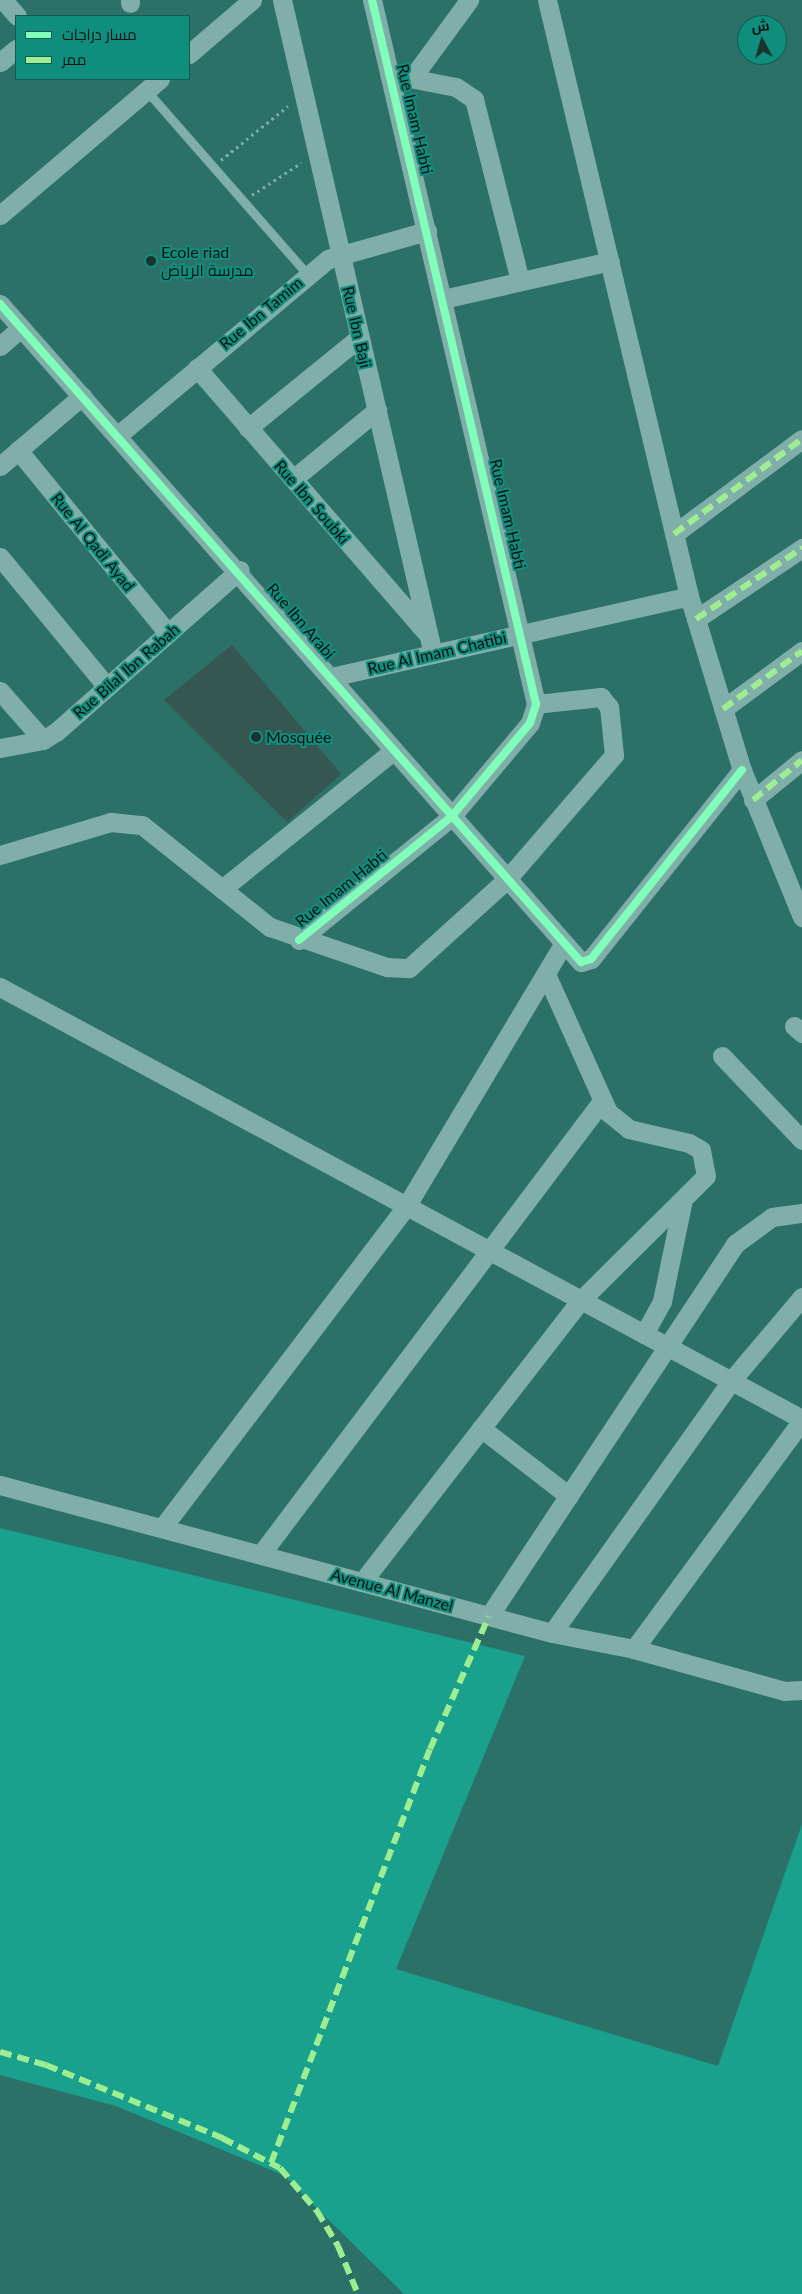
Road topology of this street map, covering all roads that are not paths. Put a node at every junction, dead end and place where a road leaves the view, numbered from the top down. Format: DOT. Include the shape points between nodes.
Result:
graph roads {
  1 [pos="3,0"];
  2 [pos="252,0"];
  3 [pos="282,0"];
  4 [pos="372,0"];
  5 [pos="469,0"];
  6 [pos="547,0"];
  7 [pos="16,15"];
  8 [pos="15,50"];
  9 [pos="190,53"];
  10 [pos="0,62"];
  11 [pos="389,74"];
  12 [pos="412,78"];
  13 [pos="153,85"];
  14 [pos="0,215"];
  15 [pos="427,231"];
  16 [pos="340,253"];
  17 [pos="610,261"];
  18 [pos="307,274"];
  19 [pos="520,282"];
  20 [pos="443,299"];
  21 [pos="0,304"];
  22 [pos="21,328"];
  23 [pos="360,337"];
  24 [pos="0,346"];
  25 [pos="196,368"];
  26 [pos="82,396"];
  27 [pos="377,410"];
  28 [pos="248,428"];
  29 [pos="117,436"];
  30 [pos="802,439"];
  31 [pos="18,450"];
  32 [pos="0,466"];
  33 [pos="293,479"];
  34 [pos="674,534"];
  35 [pos="802,548"];
  36 [pos="0,557"];
  37 [pos="240,570"];
  38 [pos="689,596"];
  39 [pos="696,619"];
  40 [pos="168,634"];
  41 [pos="428,635"];
  42 [pos="522,635"];
  43 [pos="802,651"];
  44 [pos="433,654"];
  45 [pos="331,677"];
  46 [pos="107,687"];
  47 [pos="1,694"];
  48 [pos="536,704"];
  49 [pos="723,709"];
  50 [pos="42,740"];
  51 [pos="0,748"];
  52 [pos="394,750"];
  53 [pos="802,760"];
  54 [pos="742,770"];
  55 [pos="753,800"];
  56 [pos="452,816"];
  57 [pos="0,855"];
  58 [pos="507,879"];
  59 [pos="222,889"];
  60 [pos="802,917"];
  61 [pos="298,940"];
  62 [pos="564,943"];
  63 [pos="546,974"];
  64 [pos="0,987"];
  65 [pos="722,1056"];
  66 [pos="602,1101"];
  67 [pos="802,1140"];
  68 [pos="682,1204"];
  69 [pos="407,1205"];
  70 [pos="802,1213"];
  71 [pos="490,1250"];
  72 [pos="802,1297"];
  73 [pos="581,1300"];
  74 [pos="644,1334"];
  75 [pos="668,1346"];
  76 [pos="731,1381"];
  77 [pos="802,1420"];
  78 [pos="481,1428"];
  79 [pos="0,1485"];
  80 [pos="569,1496"];
  81 [pos="162,1528"];
  82 [pos="260,1554"];
  83 [pos="362,1582"];
  84 [pos="490,1616"];
  85 [pos="552,1633"];
  86 [pos="634,1649"];
  87 [pos="793,1691"];
  88 [pos="802,1701"];
  1 -- 7 [label="street"];
  2 -- 9 [label="street"];
  3 -- 16 [label="street, Rue Ibn Baji"];
  4 -- 11 [label="street, Rue Imam Habti"];
  5 -- 12 [label="street"];
  6 -- 17 [label="street"];
  8 -- 10 [label="street"];
  11 -- 12 [label="street"];
  11 -- 15 [label="street, Rue Imam Habti"];
  12 -- 19 [label="street" via="456,87 474,99"];
  13 -- 14 [label="street"];
  13 -- 18 [label="lane" via="213,167"];
  15 -- 16 [label="street, Rue Ibn Tamim"];
  15 -- 20 [label="street, Rue Imam Habti"];
  16 -- 18 [label="street, Rue Ibn Tamim"];
  16 -- 23 [label="street, Rue Ibn Baji"];
  17 -- 19 [label="street"];
  17 -- 34 [label="street"];
  18 -- 25 [label="street, Rue Ibn Tamim"];
  19 -- 20 [label="street"];
  20 -- 42 [label="street, Rue Imam Habti"];
  21 -- 22 [label="street, Rue Ibn Arabi"];
  22 -- 24 [label="street"];
  22 -- 26 [label="street, Rue Ibn Arabi"];
  23 -- 27 [label="street, Rue Ibn Baji"];
  23 -- 28 [label="street"];
  25 -- 28 [label="street, Rue Ibn Soubki"];
  25 -- 29 [label="street, Rue Ibn Tamim"];
  26 -- 29 [label="street, Rue Ibn Arabi"];
  26 -- 31 [label="street"];
  27 -- 33 [label="street"];
  27 -- 41 [label="street, Rue Ibn Baji"];
  28 -- 33 [label="street, Rue Ibn Soubki"];
  29 -- 37 [label="street, Rue Ibn Arabi"];
  30 -- 34 [label="street"];
  31 -- 32 [label="street"];
  31 -- 40 [label="street, Rue Al Qadi Ayad"];
  33 -- 41 [label="street, Rue Ibn Soubki"];
  34 -- 38 [label="street"];
  35 -- 39 [label="street"];
  36 -- 46 [label="street"];
  37 -- 40 [label="street, Rue Bilal Ibn Rabah"];
  37 -- 45 [label="street, Rue Ibn Arabi"];
  38 -- 39 [label="street"];
  38 -- 42 [label="street, Rue Al Imam Chatibi"];
  39 -- 49 [label="street"];
  40 -- 46 [label="street, Rue Bilal Ibn Rabah"];
  41 -- 44 [label="street, Rue Ibn Baji"];
  42 -- 44 [label="street, Rue Al Imam Chatibi"];
  42 -- 48 [label="street, Rue Imam Habti"];
  43 -- 49 [label="street"];
  44 -- 45 [label="street, Rue Al Imam Chatibi"];
  45 -- 52 [label="street, Rue Ibn Arabi"];
  46 -- 50 [label="street, Rue Bilal Ibn Rabah"];
  47 -- 50 [label="street"];
  48 -- 56 [label="street, Rue Imam Habti" via="530,723"];
  48 -- 58 [label="street" via="601,697 609,707 616,745 609,763"];
  49 -- 54 [label="street"];
  50 -- 51 [label="street, Rue Bilal Ibn Rabah"];
  52 -- 56 [label="street, Rue Ibn Arabi"];
  52 -- 59 [label="street"];
  53 -- 55 [label="street"];
  54 -- 55 [label="street"];
  54 -- 62 [label="street, Rue Ibn Arabi" via="591,960 578,960"];
  55 -- 60 [label="street"];
  56 -- 58 [label="street, Rue Ibn Arabi"];
  56 -- 61 [label="street, Rue Imam Habti"];
  57 -- 59 [label="street" via="111,822 127,822 157,832"];
  58 -- 61 [label="street" via="409,968 387,967"];
  58 -- 62 [label="street, Rue Ibn Arabi"];
  59 -- 61 [label="street" via="270,927"];
  62 -- 63 [label="street"];
  63 -- 66 [label="street"];
  63 -- 69 [label="street"];
  64 -- 69 [label="street"];
  65 -- 67 [label="street"];
  66 -- 68 [label="street" via="608,1112 628,1129 689,1143 701,1150 706,1176"];
  66 -- 71 [label="street"];
  68 -- 73 [label="street"];
  68 -- 74 [label="street" via="665,1292"];
  69 -- 71 [label="street"];
  69 -- 81 [label="street"];
  70 -- 75 [label="street" via="772,1218 746,1233"];
  71 -- 73 [label="street"];
  71 -- 82 [label="street"];
  72 -- 76 [label="street"];
  73 -- 74 [label="street"];
  73 -- 78 [label="street"];
  74 -- 75 [label="street"];
  75 -- 76 [label="street"];
  75 -- 80 [label="street"];
  76 -- 77 [label="street"];
  76 -- 85 [label="street"];
  77 -- 86 [label="street"];
  78 -- 80 [label="street"];
  78 -- 83 [label="street"];
  79 -- 81 [label="street, Avenue Al Manzel"];
  80 -- 84 [label="street"];
  81 -- 82 [label="street, Avenue Al Manzel"];
  82 -- 83 [label="street, Avenue Al Manzel"];
  83 -- 84 [label="street, Avenue Al Manzel"];
  84 -- 85 [label="street, Avenue Al Manzel"];
  85 -- 86 [label="street, Avenue Al Manzel"];
  86 -- 87 [label="street, Avenue Al Manzel"];
  87 -- 88 [label="street, Avenue Al Manzel"];
}
